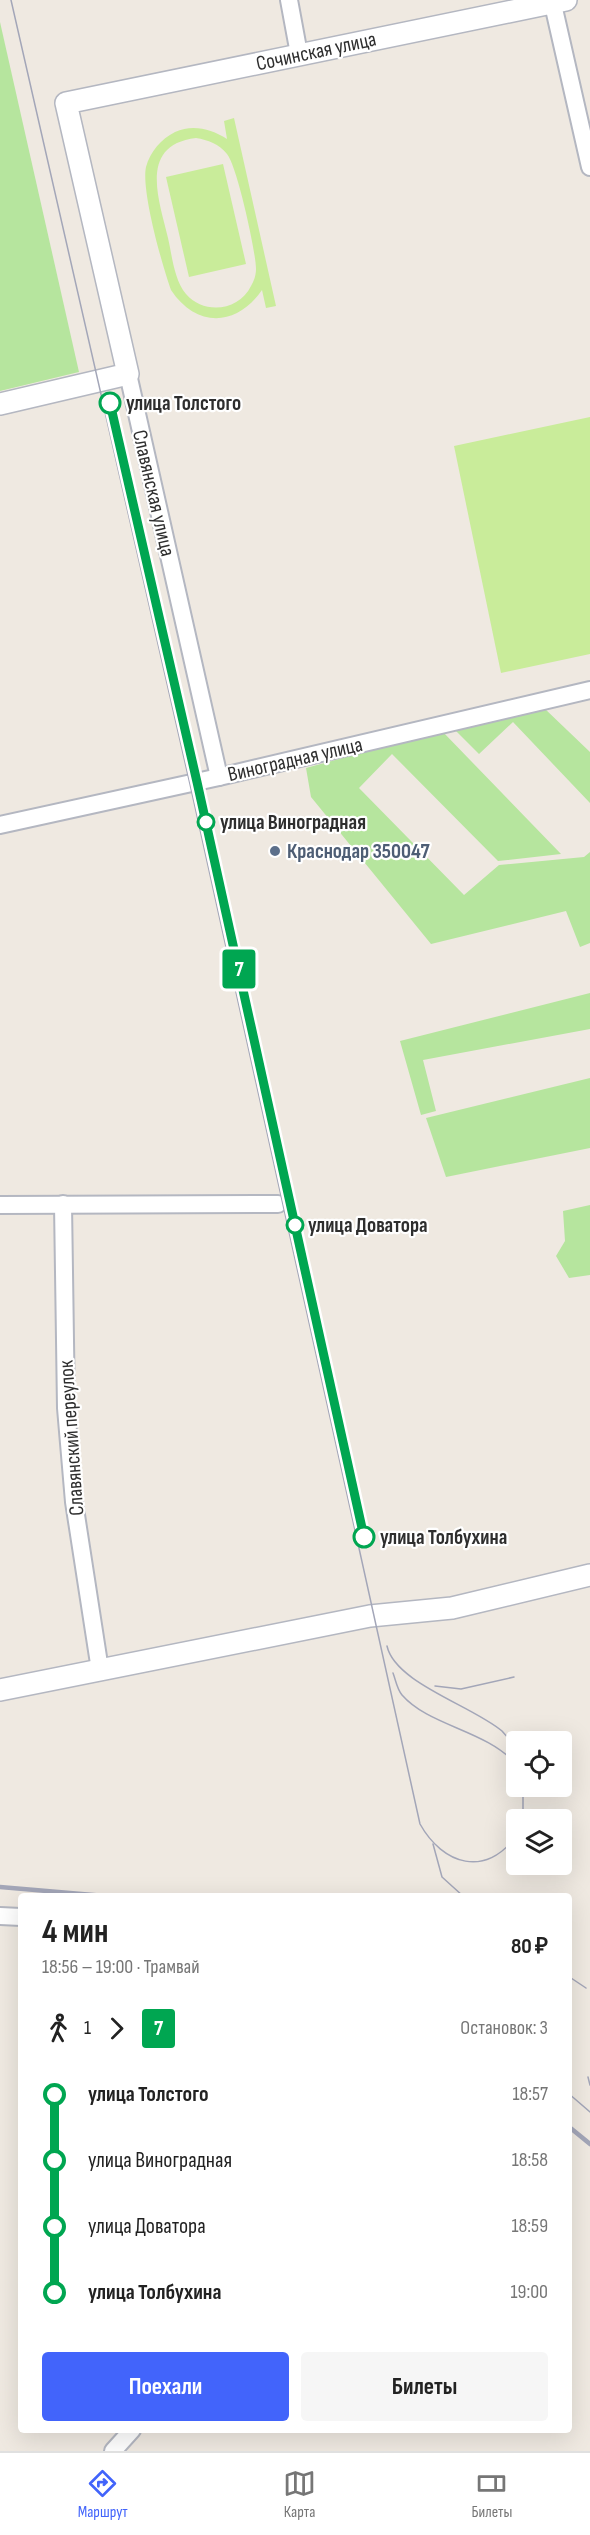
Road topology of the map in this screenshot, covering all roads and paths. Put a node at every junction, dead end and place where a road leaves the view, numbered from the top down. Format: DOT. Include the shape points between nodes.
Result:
graph roads {
  1 [pos="289,0"];
  2 [pos="557,1"];
  3 [pos="299,54"];
  4 [pos="66,103"];
  5 [pos="590,167"];
  6 [pos="128,374"];
  7 [pos="0,404"];
  8 [pos="590,690"];
  9 [pos="219,777"];
  10 [pos="0,825"];
  11 [pos="63,1204"];
  12 [pos="278,1204"];
  13 [pos="0,1205"];
  14 [pos="590,1575"];
  15 [pos="100,1670"];
  16 [pos="0,1690"];
  17 [pos="0,1916"];
  18 [pos="18,1917"];
  19 [pos="129,2433"];
  20 [pos="113,2451"];
  1 -- 3 [label="street"];
  2 -- 3 [label="street, Сочинская улица"];
  2 -- 5 [label="street"];
  3 -- 4 [label="street, Сочинская улица"];
  4 -- 6 [label="street, Славянская улица"];
  6 -- 7 [label="street"];
  6 -- 9 [label="street, Славянская улица"];
  8 -- 9 [label="street, Виноградная улица"];
  9 -- 10 [label="street, Виноградная улица"];
  11 -- 12 [label="street"];
  11 -- 13 [label="street"];
  11 -- 15 [label="street, Славянский переулок" via="67,1419 74,1502"];
  14 -- 15 [label="street" via="452,1608 370,1616"];
  15 -- 16 [label="street"];
  17 -- 18 [label="street"];
  19 -- 20 [label="street"];
}
